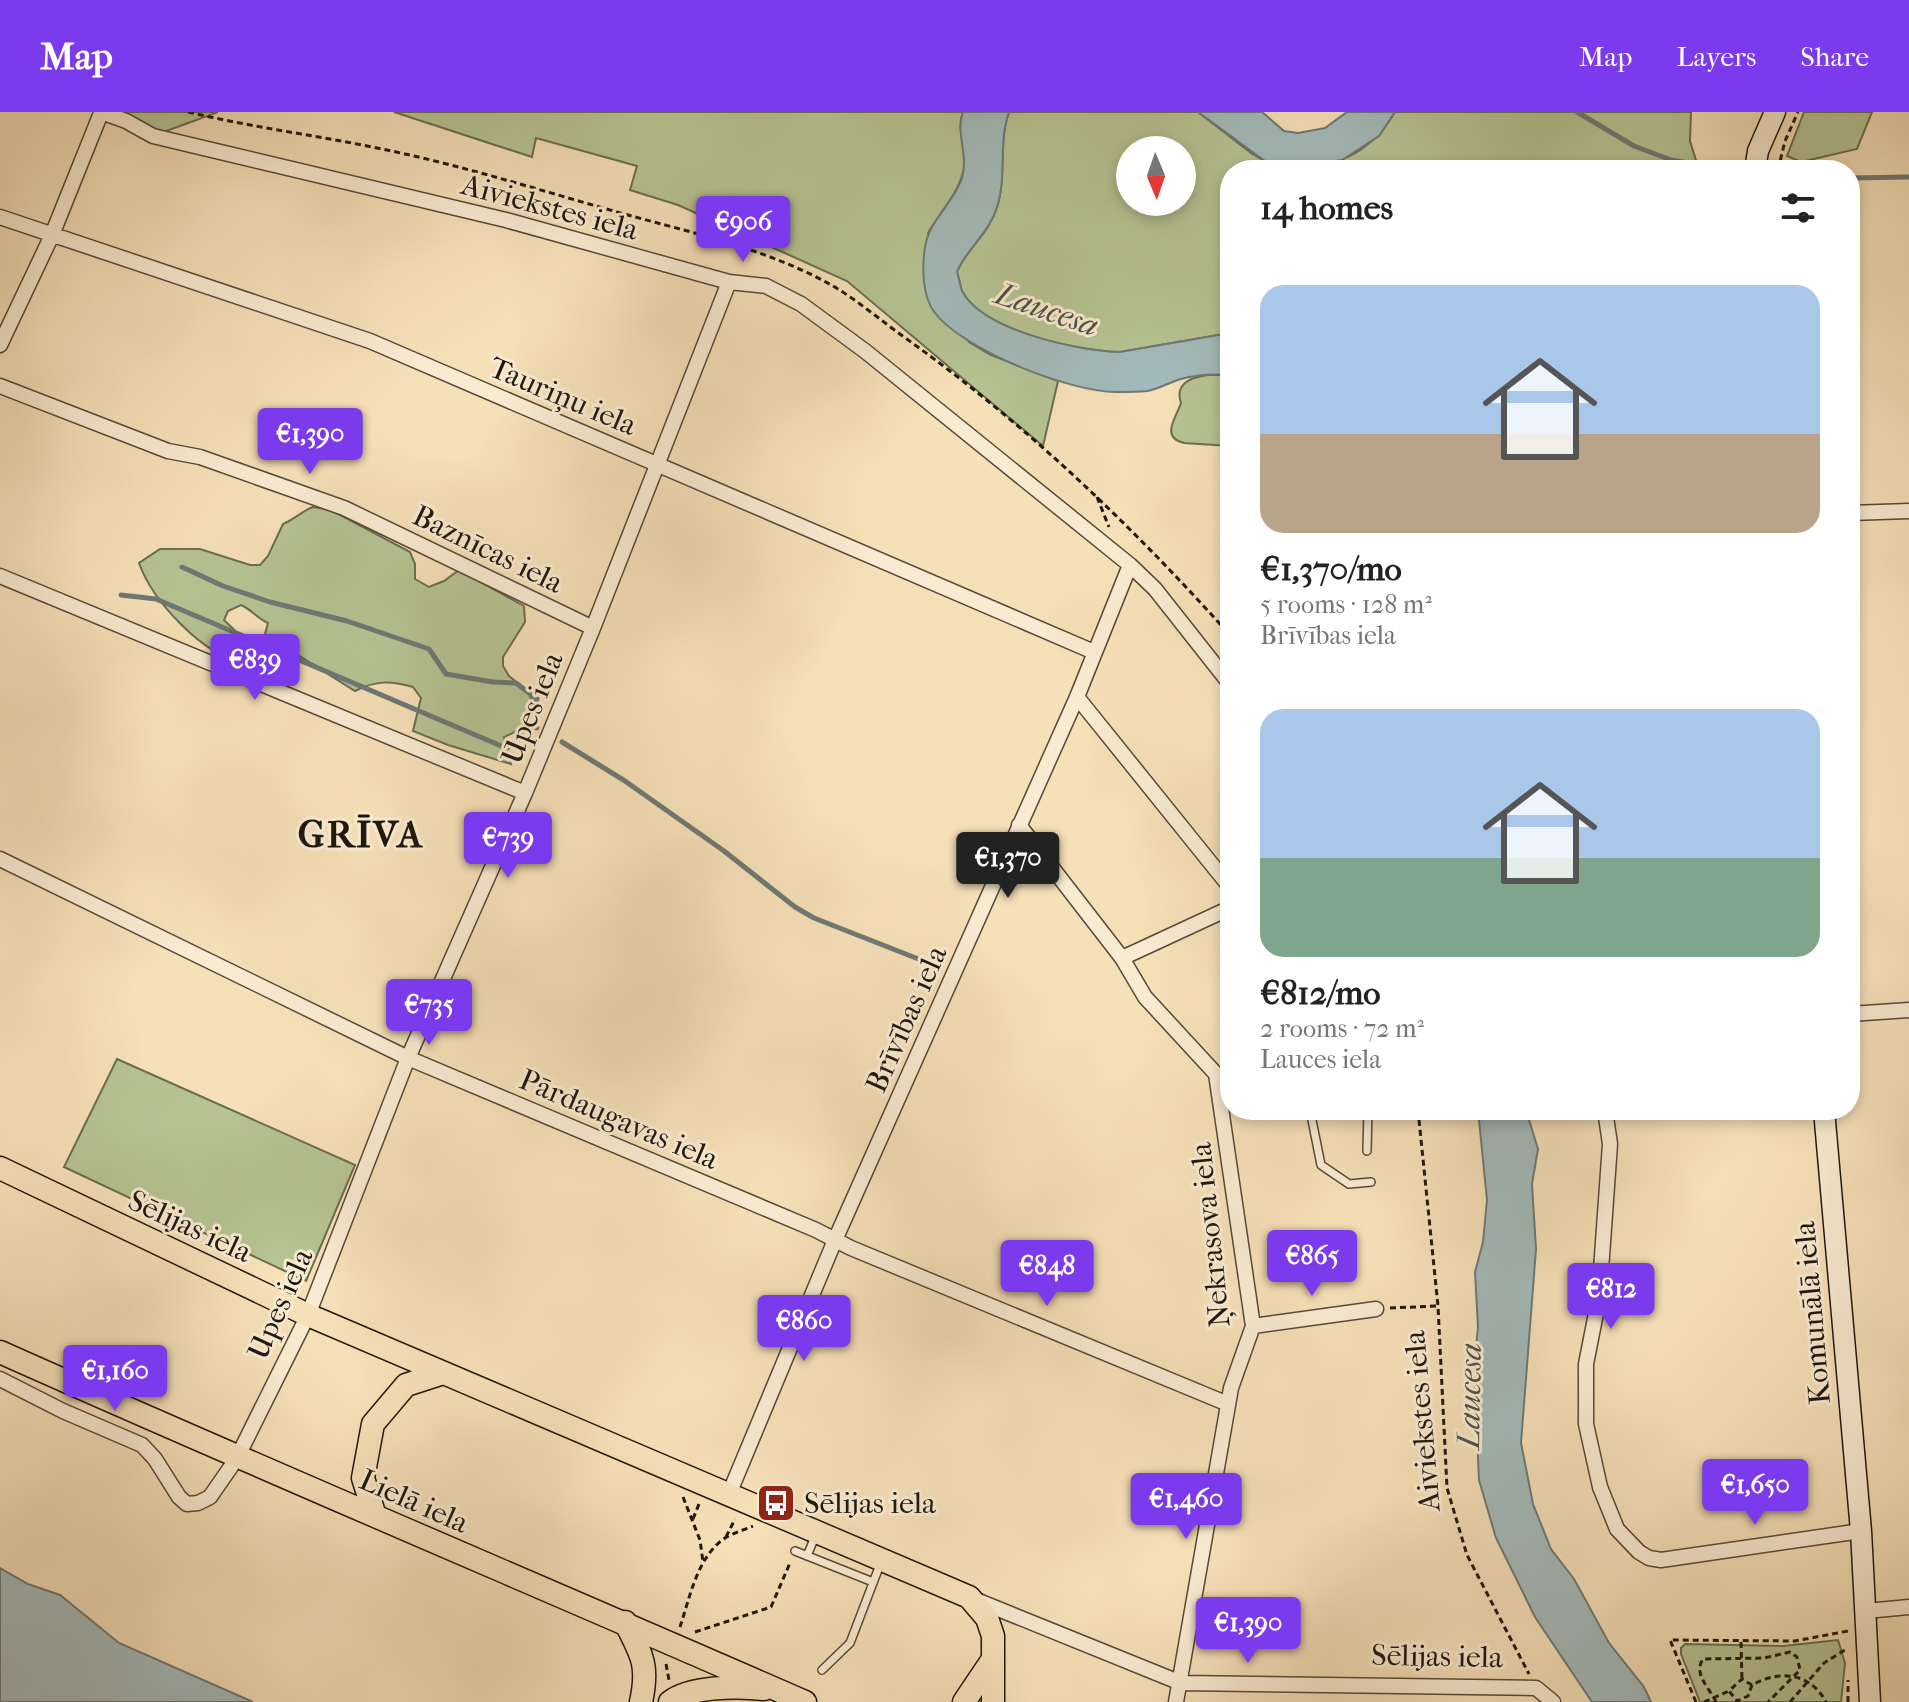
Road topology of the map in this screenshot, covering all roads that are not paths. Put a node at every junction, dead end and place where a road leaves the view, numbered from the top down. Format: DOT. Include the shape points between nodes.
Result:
graph roads {
  1 [pos="101,112"];
  2 [pos="1775,112"];
  3 [pos="1757,160"];
  4 [pos="0,217"];
  5 [pos="52,235"];
  6 [pos="729,282"];
  7 [pos="0,345"];
  8 [pos="0,386"];
  9 [pos="659,465"];
  10 [pos="1909,511"];
  11 [pos="1860,513"];
  12 [pos="1130,565"];
  13 [pos="0,576"];
  14 [pos="593,628"];
  15 [pos="1094,652"];
  16 [pos="1220,671"];
  17 [pos="1077,697"];
  18 [pos="525,793"];
  19 [pos="1019,825"];
  20 [pos="0,859"];
  21 [pos="1220,875"];
  22 [pos="1220,913"];
  23 [pos="1122,958"];
  24 [pos="1909,1010"];
  25 [pos="1860,1013"];
  26 [pos="408,1058"];
  27 [pos="1220,1070"];
  28 [pos="1229,1120"];
  29 [pos="1312,1120"];
  30 [pos="1368,1120"];
  31 [pos="1606,1120"];
  32 [pos="1825,1120"];
  33 [pos="1367,1151"];
  34 [pos="0,1168"];
  35 [pos="1371,1182"];
  36 [pos="835,1240"];
  37 [pos="1376,1309"];
  38 [pos="308,1315"];
  39 [pos="1253,1326"];
  40 [pos="0,1352"];
  41 [pos="443,1373"];
  42 [pos="0,1379"];
  43 [pos="1228,1404"];
  44 [pos="237,1458"];
  45 [pos="729,1494"];
  46 [pos="375,1516"];
  47 [pos="1861,1531"];
  48 [pos="817,1532"];
  49 [pos="795,1551"];
  50 [pos="807,1556"];
  51 [pos="882,1560"];
  52 [pos="873,1582"];
  53 [pos="969,1597"];
  54 [pos="1909,1607"];
  55 [pos="1866,1611"];
  56 [pos="625,1622"];
  57 [pos="993,1659"];
  58 [pos="822,1670"];
  59 [pos="1181,1683"];
  60 [pos="777,1690"];
  61 [pos="670,1691"];
  62 [pos="1506,1695"];
  63 [pos="641,1702"];
  64 [pos="805,1702"];
  65 [pos="964,1702"];
  66 [pos="993,1702"];
  67 [pos="1176,1702"];
  68 [pos="1553,1702"];
  69 [pos="1870,1702"];
  1 -- 5 [label="street"];
  1 -- 6 [label="street, Aiviekstes iela" via="153,136 506,220"];
  2 -- 3 [label="street"];
  4 -- 5 [label="street, Tauriņu iela"];
  5 -- 7 [label="street"];
  5 -- 9 [label="street, Tauriņu iela" via="370,341"];
  6 -- 9 [label="street, Upes iela"];
  6 -- 12 [label="street, Aiviekstes iela" via="766,286 801,304"];
  8 -- 14 [label="street, Baznīcas iela" via="168,451 200,457 344,508"];
  9 -- 14 [label="street, Upes iela"];
  9 -- 15 [label="street, Tauriņu iela"];
  10 -- 11 [label="street"];
  12 -- 15 [label="street, Brīvības iela"];
  12 -- 16 [label="street, Aiviekstes iela"];
  13 -- 18 [label="street"];
  14 -- 18 [label="street, Upes iela"];
  15 -- 17 [label="street, Brīvības iela"];
  17 -- 19 [label="street, Brīvības iela"];
  17 -- 21 [label="street"];
  18 -- 26 [label="street, Upes iela"];
  19 -- 23 [label="street, Ņekrasova iela"];
  19 -- 36 [label="street, Brīvības iela"];
  20 -- 26 [label="street, Pārdaugavas iela"];
  22 -- 23 [label="street"];
  23 -- 27 [label="street, Ņekrasova iela" via="1145,997"];
  24 -- 25 [label="street"];
  26 -- 36 [label="street, Pārdaugavas iela"];
  26 -- 38 [label="street, Upes iela"];
  28 -- 39 [label="street, Ņekrasova iela"];
  29 -- 35 [label="lane" via="1321,1165 1349,1184"];
  30 -- 33 [label="lane"];
  31 -- 47 [label="street" via="1610,1144 1599,1298 1586,1364 1586,1424 1600,1487 1617,1529 1639,1552 1661,1560"];
  32 -- 47 [label="street, Komunālā iela"];
  34 -- 38 [label="main road, Sēlijas iela"];
  36 -- 43 [label="street, Pārdaugavas iela"];
  36 -- 45 [label="street, Brīvības iela"];
  37 -- 39 [label="street"];
  38 -- 41 [label="main road, Sēlijas iela"];
  38 -- 44 [label="street, Upes iela"];
  39 -- 43 [label="street, Ņekrasova iela"];
  40 -- 44 [label="main road, Lielā iela"];
  41 -- 45 [label="main road, Sēlijas iela"];
  41 -- 46 [label="main road" via="406,1385 373,1424 363,1478"];
  42 -- 44 [label="street, Upes iela" via="142,1445 187,1504 210,1497"];
  43 -- 59 [label="street, Ņekrasova iela"];
  44 -- 46 [label="main road, Lielā iela"];
  45 -- 48 [label="main road, Sēlijas iela"];
  46 -- 56 [label="main road, Lielā iela"];
  47 -- 55 [label="street, Komunālā iela"];
  48 -- 50 [label="lane"];
  48 -- 51 [label="main road, Sēlijas iela"];
  49 -- 50 [label="lane"];
  50 -- 52 [label="lane"];
  51 -- 52 [label="lane"];
  51 -- 53 [label="main road, Sēlijas iela"];
  52 -- 58 [label="lane" via="850,1643"];
  53 -- 57 [label="main road" via="987,1618"];
  53 -- 59 [label="street, Sēlijas iela"];
  54 -- 55 [label="street"];
  55 -- 69 [label="street, Komunālā iela"];
  56 -- 60 [label="main road, Lielā iela"];
  56 -- 63 [label="main road" via="644,1663"];
  57 -- 65 [label="main road"];
  57 -- 66 [label="main road"];
  59 -- 62 [label="street, Sēlijas iela"];
  59 -- 67 [label="street, Ņekrasova iela"];
  60 -- 61 [label="main road" via="742,1687 675,1698"];
  60 -- 64 [label="main road, Lielā iela"];
  62 -- 68 [label="street, Sēlijas iela" via="1536,1688"];
}
